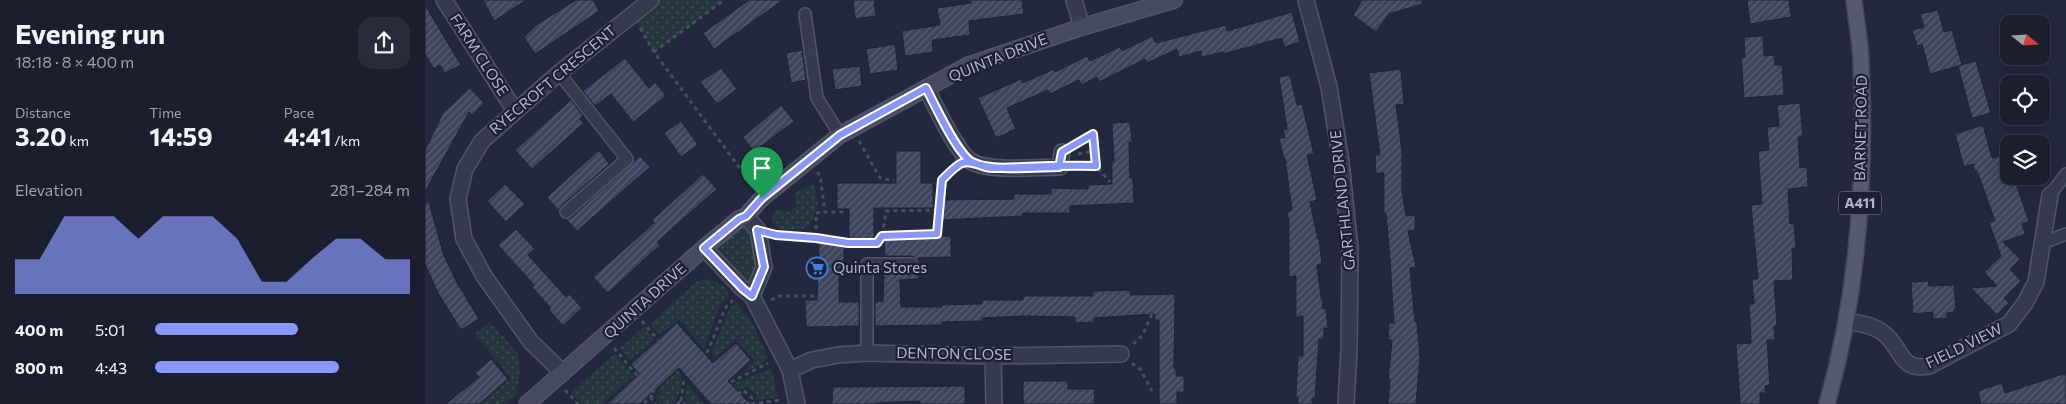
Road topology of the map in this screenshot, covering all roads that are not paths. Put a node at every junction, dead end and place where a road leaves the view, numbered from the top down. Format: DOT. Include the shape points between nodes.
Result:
graph roads {
  1 [pos="444,0"];
  2 [pos="651,0"];
  3 [pos="1074,0"];
  4 [pos="1174,0"];
  5 [pos="1306,0"];
  6 [pos="1854,0"];
  7 [pos="805,14"];
  8 [pos="1082,27"];
  9 [pos="559,73"];
  10 [pos="926,88"];
  11 [pos="515,110"];
  12 [pos="846,132"];
  13 [pos="1061,159"];
  14 [pos="2066,174"];
  15 [pos="2051,195"];
  16 [pos="567,212"];
  17 [pos="746,216"];
  18 [pos="2066,234"];
  19 [pos="2043,243"];
  20 [pos="704,248"];
  21 [pos="912,264"];
  22 [pos="751,297"];
  23 [pos="1848,321"];
  24 [pos="867,353"];
  25 [pos="1121,354"];
  26 [pos="993,356"];
  27 [pos="789,370"];
  28 [pos="563,374"];
  29 [pos="797,401"];
  30 [pos="527,404"];
  31 [pos="994,404"];
  32 [pos="1346,404"];
  33 [pos="1827,404"];
  1 -- 11 [label="street, FARM CLOSE"];
  2 -- 9 [label="street, RYECROFT CRESCENT"];
  3 -- 8 [label="street"];
  4 -- 8 [label="street, QUINTA DRIVE"];
  5 -- 32 [label="street, GARTHLAND DRIVE" via="1329,87 1350,249"];
  6 -- 23 [label="main road, BARNET ROAD / A411" via="1861,63 1860,194"];
  7 -- 12 [label="lane" via="817,98"];
  8 -- 10 [label="street, QUINTA DRIVE" via="969,66"];
  9 -- 11 [label="street, RYECROFT CRESCENT"];
  9 -- 16 [label="lane" via="627,159"];
  10 -- 12 [label="street, QUINTA DRIVE"];
  10 -- 13 [label="street" via="953,139 971,162 987,168"];
  11 -- 28 [label="street, RYECROFT CRESCENT" via="481,141 465,169 458,199 465,239 484,276 531,342"];
  12 -- 17 [label="street, QUINTA DRIVE" via="762,198"];
  14 -- 15 [label="lane"];
  15 -- 19 [label="street"];
  17 -- 20 [label="street, QUINTA DRIVE"];
  17 -- 22 [label="street" via="757,230 764,267"];
  18 -- 19 [label="lane"];
  19 -- 23 [label="street, FIELD VIEW" via="2036,282 2025,304 2009,324 1929,366 1918,368 1910,365 1880,330"];
  20 -- 22 [label="street"];
  20 -- 28 [label="street, QUINTA DRIVE"];
  21 -- 24 [label="lane" via="867,264"];
  22 -- 27 [label="street" via="771,330"];
  23 -- 33 [label="main road, BARNET ROAD / A411"];
  24 -- 26 [label="street, DENTON CLOSE"];
  24 -- 27 [label="street, DENTON CLOSE" via="838,354"];
  25 -- 26 [label="street, DENTON CLOSE"];
  26 -- 31 [label="street"];
  27 -- 29 [label="street"];
  28 -- 30 [label="street, QUINTA DRIVE"];
}
